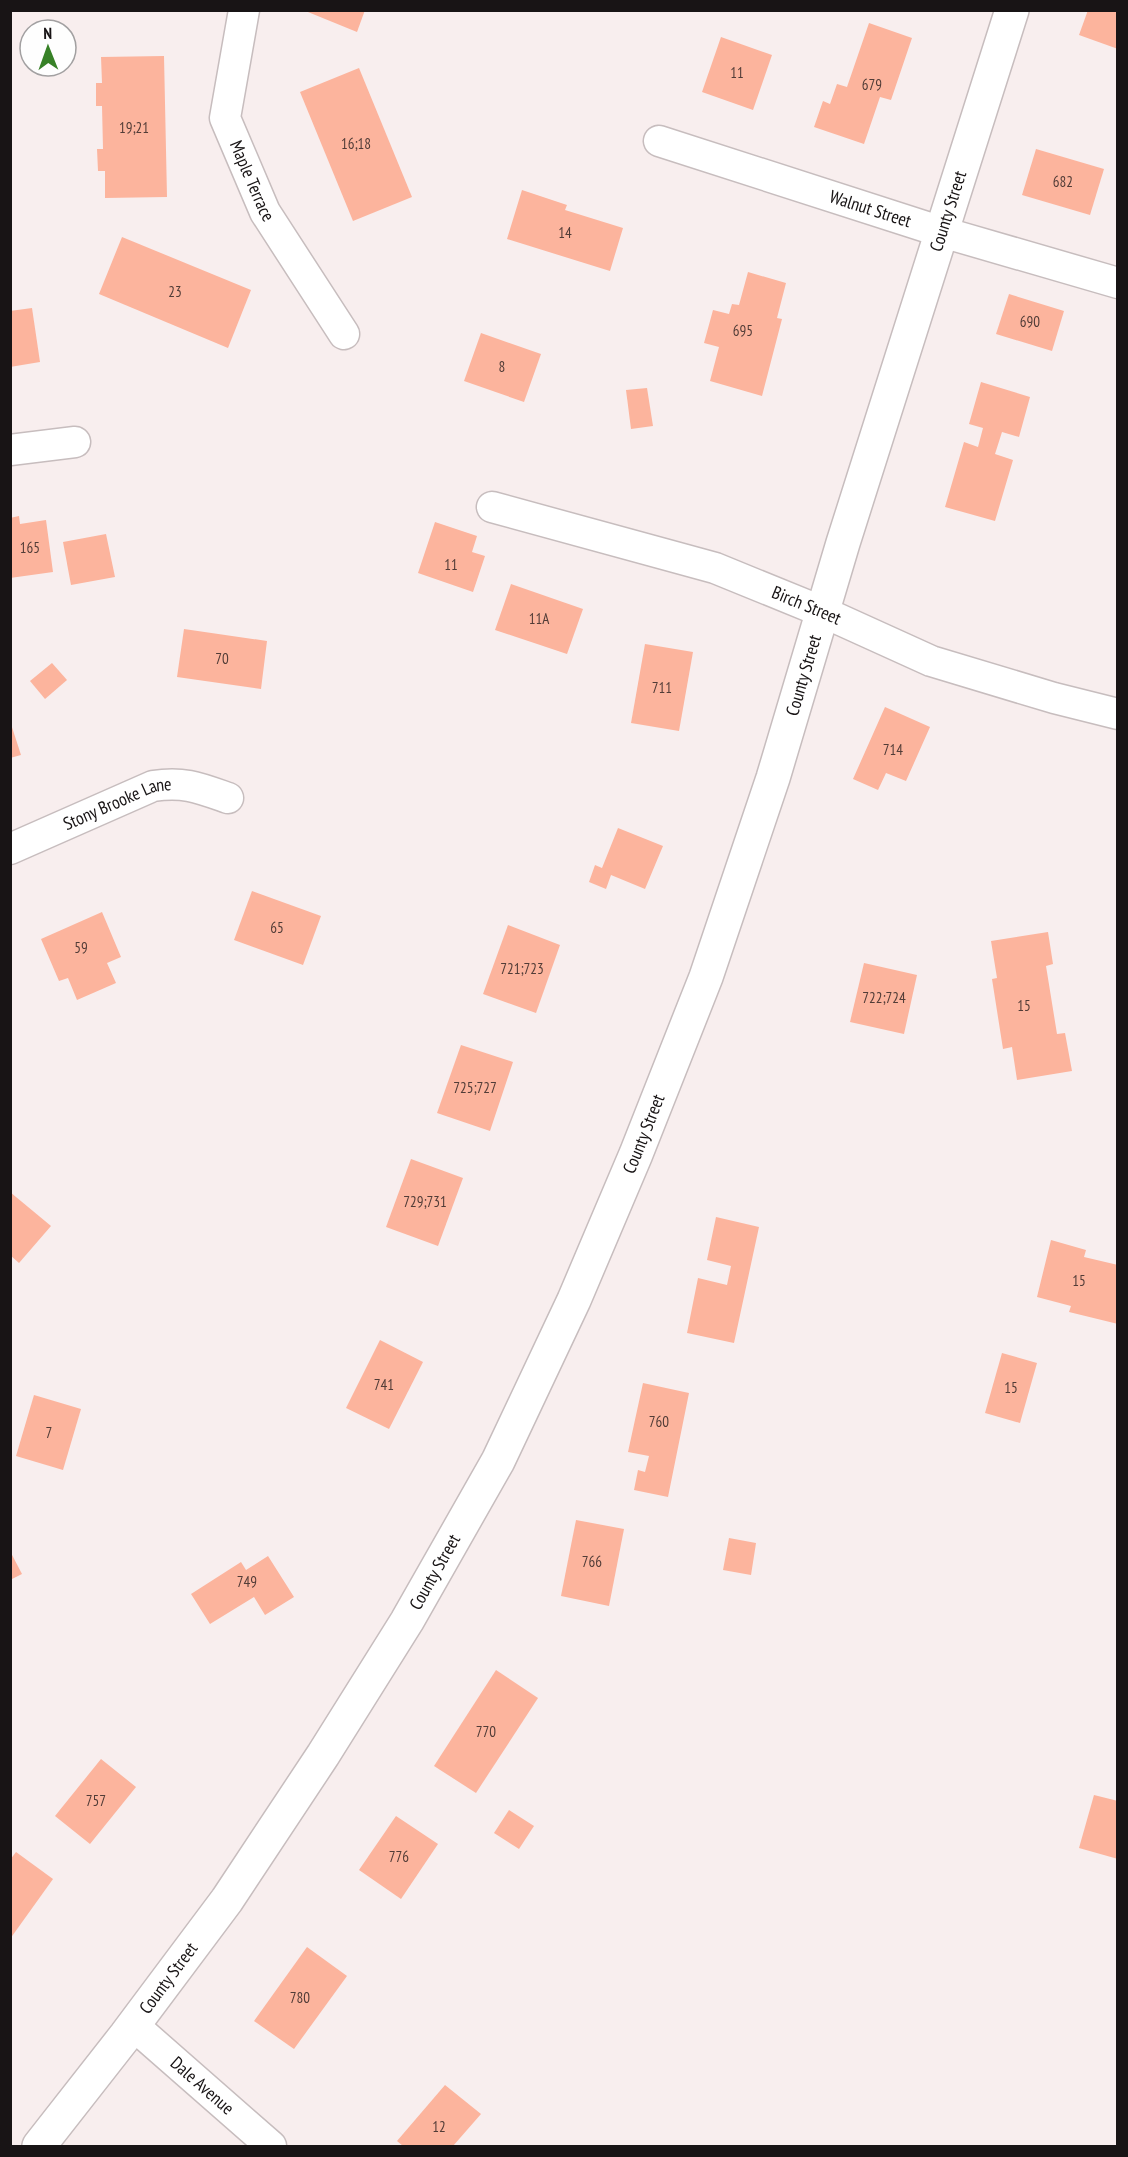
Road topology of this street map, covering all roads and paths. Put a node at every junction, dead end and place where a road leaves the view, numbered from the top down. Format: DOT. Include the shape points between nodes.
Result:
graph roads {
  1 [pos="244,10"];
  2 [pos="1012,10"];
  3 [pos="659,141"];
  4 [pos="942,232"];
  5 [pos="1118,283"];
  6 [pos="344,334"];
  7 [pos="75,442"];
  8 [pos="10,450"];
  9 [pos="492,507"];
  10 [pos="823,612"];
  11 [pos="1118,714"];
  12 [pos="228,798"];
  13 [pos="10,849"];
  14 [pos="133,2025"];
  15 [pos="39,2146"];
  16 [pos="271,2146"];
  1 -- 6 [label="street, Maple Terrace" via="225,118 265,212"];
  2 -- 4 [label="main road, County Street"];
  3 -- 4 [label="street, Walnut Street"];
  4 -- 5 [label="street, Walnut Street"];
  4 -- 10 [label="main road, County Street"];
  7 -- 8 [label="street"];
  9 -- 10 [label="street, Birch Street" via="715,568"];
  10 -- 11 [label="street, Birch Street" via="931,661"];
  10 -- 14 [label="main road, County Street" via="773,778 701,992 574,1300 498,1461 407,1621 323,1755 227,1900"];
  12 -- 13 [label="street, Stony Brooke Lane" via="175,783 153,786"];
  14 -- 15 [label="main road, County Street"];
  14 -- 16 [label="street, Dale Avenue"];
}
